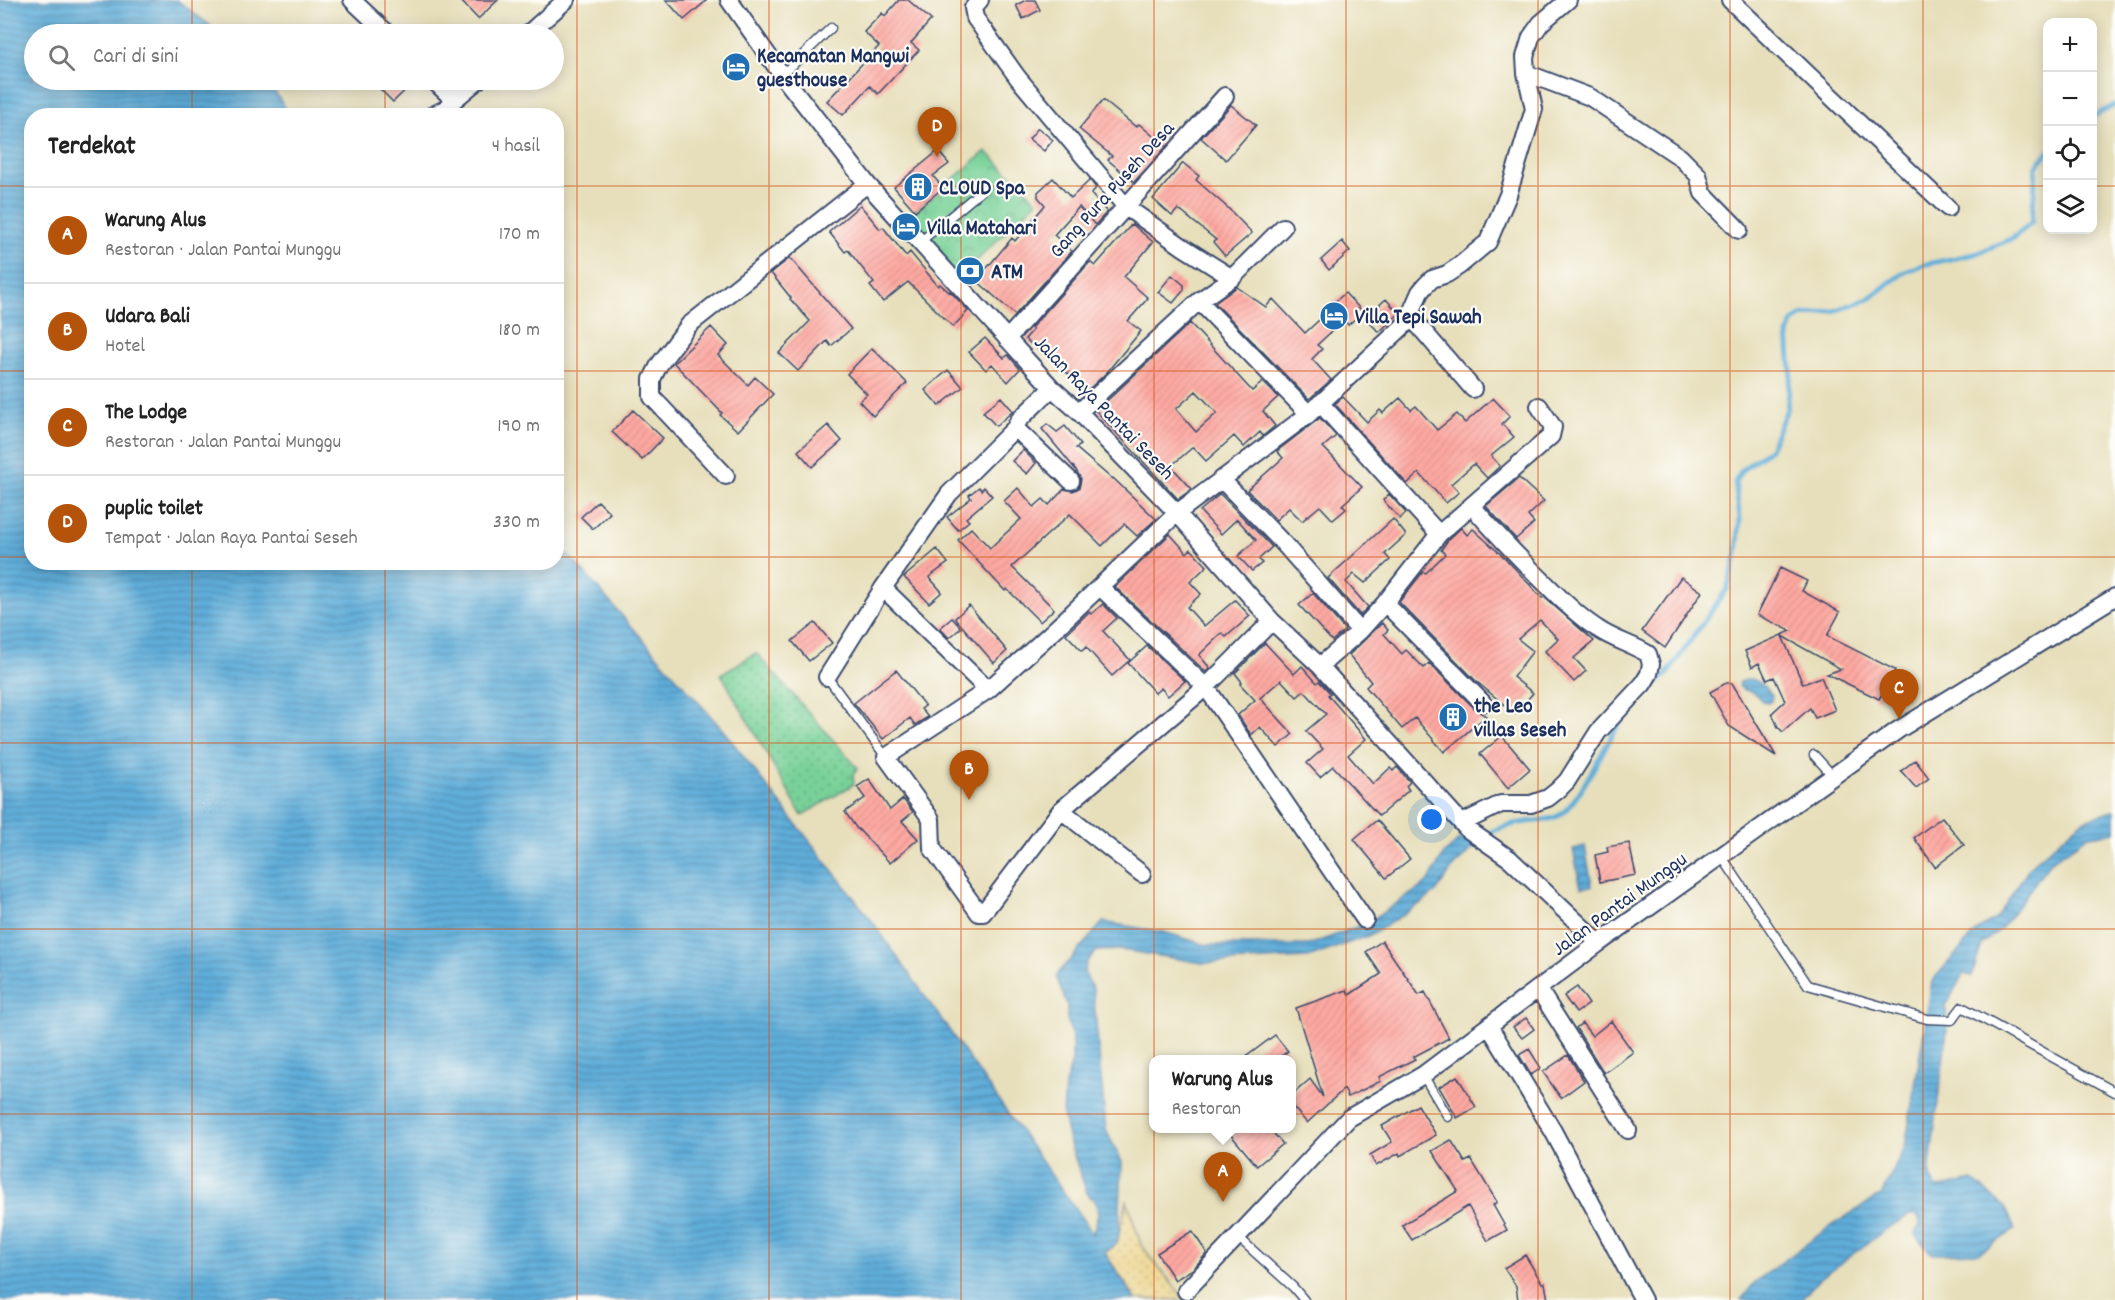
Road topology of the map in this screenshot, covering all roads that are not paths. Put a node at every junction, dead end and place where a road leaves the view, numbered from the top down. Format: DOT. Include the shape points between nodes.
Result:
graph roads {
  1 [pos="352,0"];
  2 [pos="567,0"];
  3 [pos="729,0"];
  4 [pos="980,0"];
  5 [pos="1568,0"];
  6 [pos="1730,0"];
  7 [pos="377,24"];
  8 [pos="539,24"];
  9 [pos="831,28"];
  10 [pos="1526,73"];
  11 [pos="782,75"];
  12 [pos="444,90"];
  13 [pos="466,90"];
  14 [pos="1225,96"];
  15 [pos="454,100"];
  16 [pos="438,108"];
  17 [pos="867,184"];
  18 [pos="985,188"];
  19 [pos="1126,207"];
  20 [pos="1948,208"];
  21 [pos="1283,227"];
  22 [pos="1739,230"];
  23 [pos="921,241"];
  24 [pos="1232,278"];
  25 [pos="1199,301"];
  26 [pos="1412,318"];
  27 [pos="1007,339"];
  28 [pos="1473,389"];
  29 [pos="1056,391"];
  30 [pos="1539,406"];
  31 [pos="1314,408"];
  32 [pos="1079,412"];
  33 [pos="1015,428"];
  34 [pos="726,476"];
  35 [pos="1221,479"];
  36 [pos="1071,481"];
  37 [pos="1472,506"];
  38 [pos="1177,513"];
  39 [pos="1439,534"];
  40 [pos="1100,587"];
  41 [pos="883,588"];
  42 [pos="2115,597"];
  43 [pos="1385,603"];
  44 [pos="1272,621"];
  45 [pos="1360,631"];
  46 [pos="1320,666"];
  47 [pos="827,677"];
  48 [pos="1206,687"];
  49 [pos="988,690"];
  50 [pos="1483,704"];
  51 [pos="1814,755"];
  52 [pos="886,757"];
  53 [pos="1835,777"];
  54 [pos="1061,810"];
  55 [pos="1465,826"];
  56 [pos="1722,857"];
  57 [pos="1142,874"];
  58 [pos="1365,920"];
  59 [pos="1599,943"];
  60 [pos="1539,990"];
  61 [pos="1490,1026"];
  62 [pos="1423,1075"];
  63 [pos="2115,1092"];
  64 [pos="1448,1117"];
  65 [pos="1628,1130"];
  66 [pos="1238,1237"];
  67 [pos="1186,1291"];
  68 [pos="1304,1300"];
  69 [pos="1643,1300"];
  1 -- 7 [label="street"];
  2 -- 8 [label="street"];
  3 -- 11 [label="street, Jalan Raya Pantai Seseh"];
  4 -- 19 [label="street" via="974,8 975,18 1018,78"];
  5 -- 10 [label="street" via="1531,37 1525,57"];
  6 -- 20 [label="street"];
  9 -- 11 [label="lane"];
  10 -- 22 [label="street" via="1590,97 1680,157 1698,175 1703,193"];
  10 -- 26 [label="street" via="1534,109 1508,195 1488,242 1459,266 1425,286"];
  11 -- 17 [label="street, Jalan Raya Pantai Seseh"];
  12 -- 15 [label="street"];
  13 -- 15 [label="street"];
  14 -- 19 [label="street, Gang Pura Puseh Desa"];
  15 -- 16 [label="lane"];
  17 -- 23 [label="street, Jalan Raya Pantai Seseh"];
  17 -- 34 [label="street" via="689,325 652,379 652,397"];
  18 -- 23 [label="lane"];
  19 -- 24 [label="street"];
  19 -- 27 [label="street, Gang Pura Puseh Desa"];
  21 -- 24 [label="street"];
  23 -- 27 [label="street, Jalan Raya Pantai Seseh"];
  24 -- 25 [label="street"];
  25 -- 31 [label="street"];
  25 -- 32 [label="street"];
  26 -- 28 [label="street"];
  26 -- 31 [label="street"];
  27 -- 29 [label="street, Jalan Raya Pantai Seseh"];
  29 -- 32 [label="street, Jalan Raya Pantai Seseh"];
  29 -- 33 [label="street" via="1019,420"];
  30 -- 37 [label="street" via="1553,427 1551,436"];
  31 -- 35 [label="street"];
  31 -- 39 [label="street"];
  32 -- 38 [label="street, Jalan Raya Pantai Seseh"];
  33 -- 36 [label="street"];
  33 -- 41 [label="street" via="949,494"];
  35 -- 38 [label="street"];
  35 -- 45 [label="street"];
  37 -- 39 [label="street"];
  37 -- 55 [label="street" via="1563,601 1597,629 1648,654 1651,664 1643,684 1598,732 1558,790 1531,804 1501,804"];
  38 -- 40 [label="street"];
  38 -- 44 [label="street, Jalan Raya Pantai Seseh"];
  39 -- 43 [label="street"];
  40 -- 48 [label="street"];
  40 -- 49 [label="street"];
  41 -- 47 [label="street"];
  41 -- 49 [label="street"];
  42 -- 53 [label="street, Jalan Pantai Munggu" via="1898,730"];
  43 -- 45 [label="street"];
  43 -- 50 [label="street"];
  44 -- 46 [label="street, Jalan Raya Pantai Seseh"];
  44 -- 48 [label="street"];
  45 -- 46 [label="street"];
  46 -- 55 [label="street, Jalan Raya Pantai Seseh"];
  47 -- 52 [label="lane"];
  48 -- 54 [label="street"];
  48 -- 58 [label="street"];
  49 -- 52 [label="street"];
  51 -- 53 [label="lane"];
  52 -- 54 [label="street" via="931,819 932,848 981,914"];
  53 -- 56 [label="street, Jalan Pantai Munggu"];
  54 -- 57 [label="street"];
  55 -- 59 [label="street, Jalan Raya Pantai Seseh" via="1510,859"];
  56 -- 59 [label="street, Jalan Pantai Munggu"];
  56 -- 63 [label="lane" via="1808,985 1927,1019 1952,1020 1962,1007"];
  59 -- 60 [label="street, Jalan Pantai Munggu"];
  60 -- 61 [label="street, Jalan Pantai Munggu"];
  60 -- 65 [label="street"];
  61 -- 62 [label="street, Jalan Pantai Munggu"];
  61 -- 69 [label="street"];
  62 -- 64 [label="lane"];
  62 -- 66 [label="street, Jalan Pantai Munggu" via="1349,1118"];
  66 -- 67 [label="street, Jalan Pantai Munggu"];
  66 -- 68 [label="lane"];
}
